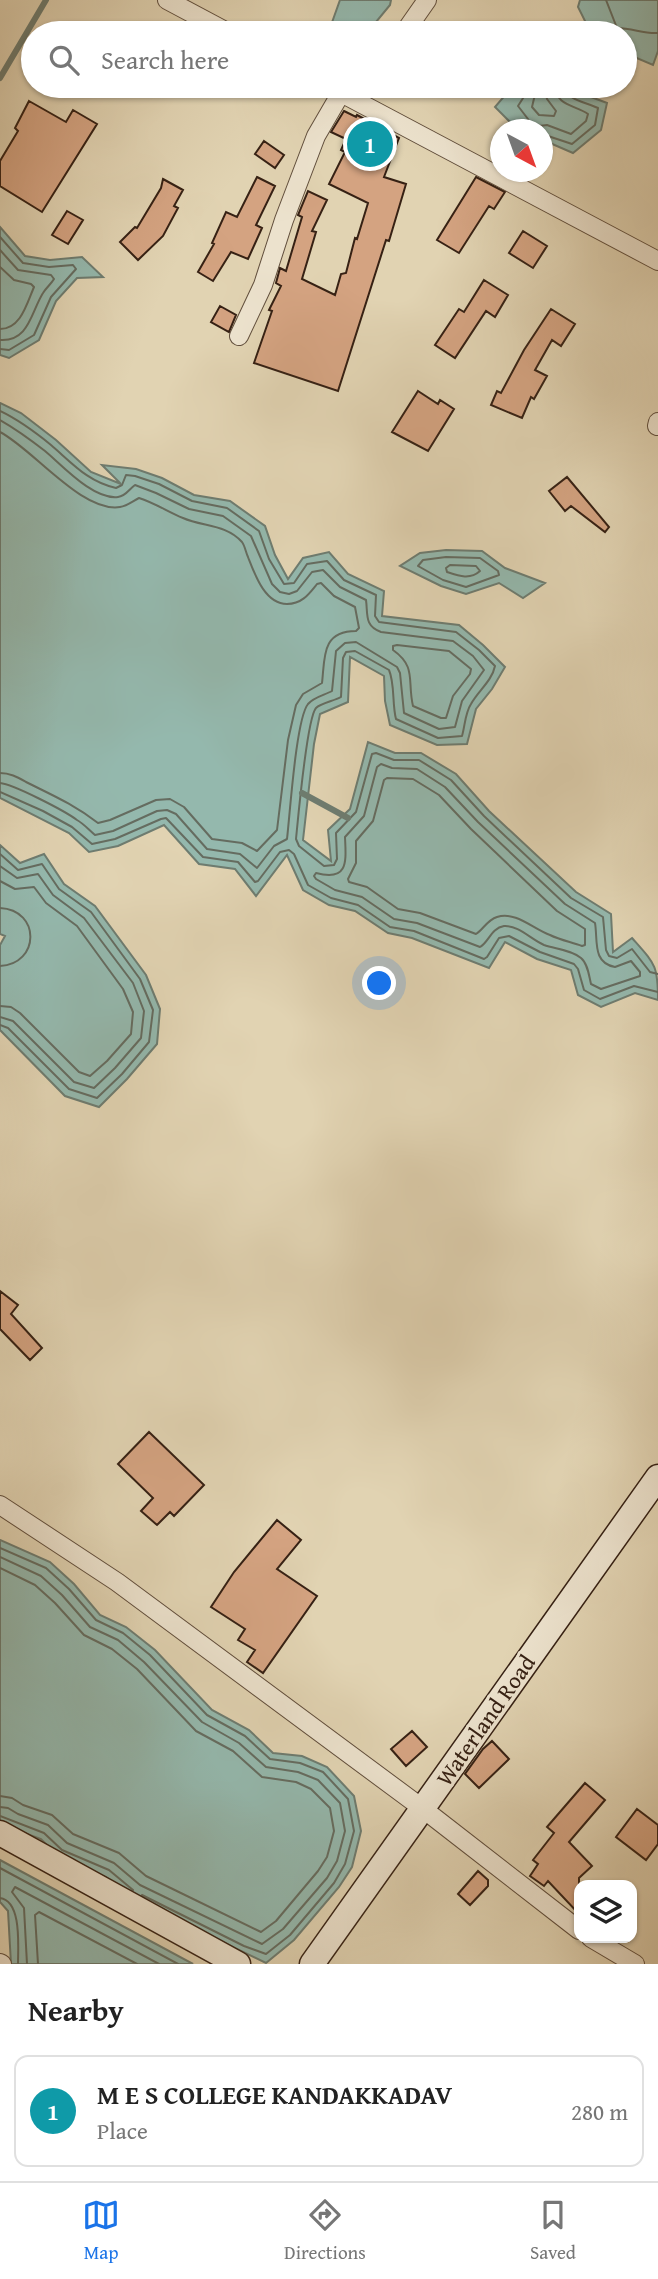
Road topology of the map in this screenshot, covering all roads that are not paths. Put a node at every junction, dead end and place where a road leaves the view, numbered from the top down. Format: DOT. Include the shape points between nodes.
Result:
graph roads {
  1 [pos="167,0"];
  2 [pos="426,0"];
  3 [pos="206,21"];
  4 [pos="412,21"];
  5 [pos="343,98"];
  6 [pos="361,98"];
  7 [pos="658,261"];
  8 [pos="239,337"];
  9 [pos="658,1476"];
  10 [pos="0,1505"];
  11 [pos="422,1808"];
  12 [pos="0,1832"];
  13 [pos="574,1926"];
  14 [pos="599,1943"];
  15 [pos="238,1964"];
  16 [pos="312,1964"];
  17 [pos="635,1964"];
  1 -- 3 [label="street"];
  2 -- 4 [label="street"];
  5 -- 8 [label="street" via="316,136"];
  6 -- 7 [label="street"];
  9 -- 11 [label="main road, Waterland Road"];
  10 -- 11 [label="street" via="117,1582"];
  11 -- 13 [label="street"];
  11 -- 16 [label="main road, Waterland Road"];
  12 -- 15 [label="main road"];
  14 -- 17 [label="street"];
}
